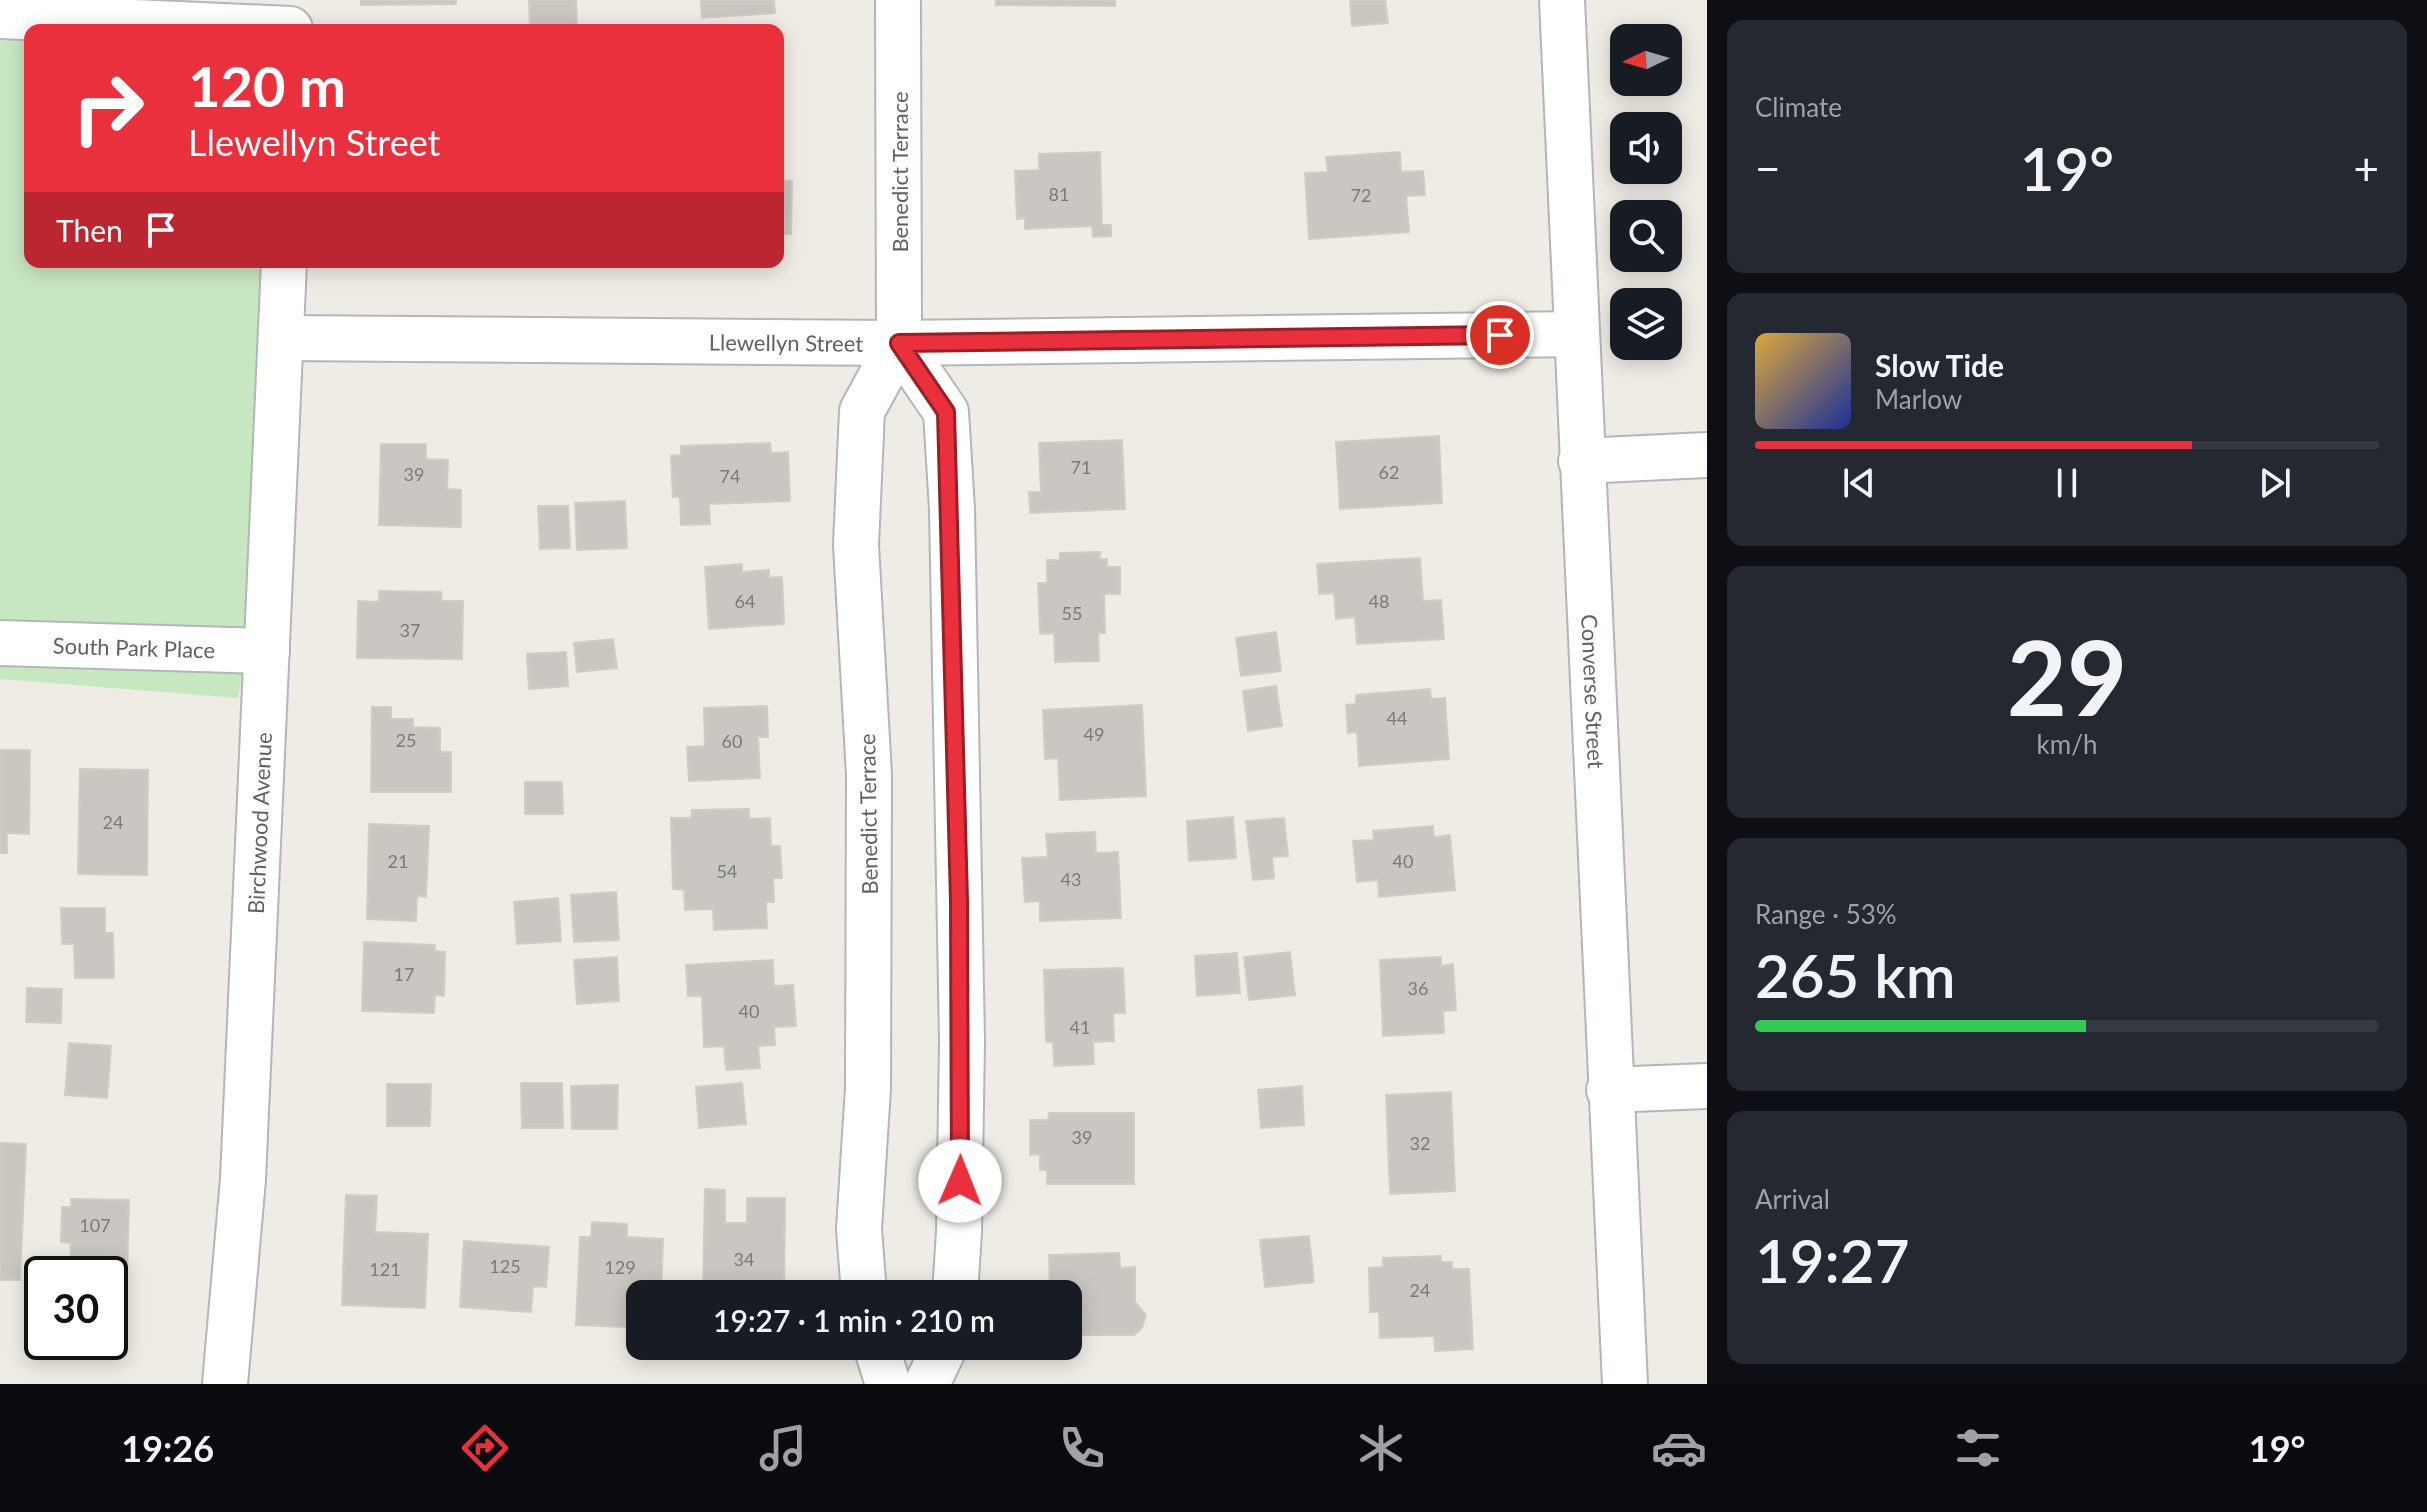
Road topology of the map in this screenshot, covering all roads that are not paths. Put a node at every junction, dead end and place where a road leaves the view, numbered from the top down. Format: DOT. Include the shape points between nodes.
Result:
graph roads {
  1 [pos="290,0"];
  2 [pos="898,0"];
  3 [pos="1562,0"];
  4 [pos="0,16"];
  5 [pos="166,24"];
  6 [pos="290,24"];
  7 [pos="284,268"];
  8 [pos="1577,334"];
  9 [pos="282,338"];
  10 [pos="899,343"];
  11 [pos="1707,455"];
  12 [pos="1581,461"];
  13 [pos="0,643"];
  14 [pos="267,651"];
  15 [pos="1707,1086"];
  16 [pos="1609,1090"];
  17 [pos="863,1280"];
  18 [pos="956,1280"];
  19 [pos="880,1360"];
  20 [pos="938,1360"];
  21 [pos="225,1384"];
  22 [pos="888,1384"];
  23 [pos="927,1384"];
  24 [pos="1625,1384"];
  1 -- 6 [label="street"];
  2 -- 10 [label="street, Benedict Terrace"];
  3 -- 8 [label="street, Converse Street"];
  4 -- 5 [label="street"];
  7 -- 9 [label="street, Birchwood Avenue"];
  8 -- 10 [label="street, Llewellyn Street"];
  8 -- 12 [label="street, Converse Street"];
  9 -- 10 [label="street, Llewellyn Street"];
  9 -- 14 [label="street, Birchwood Avenue"];
  10 -- 17 [label="street, Benedict Terrace" via="862,411 856,545 869,790 868,1088 859,1229"];
  10 -- 18 [label="street" via="946,412 962,1041"];
  11 -- 12 [label="street"];
  12 -- 16 [label="street, Converse Street"];
  13 -- 14 [label="street, South Park Place"];
  14 -- 21 [label="street, Birchwood Avenue" via="243,1179"];
  15 -- 16 [label="street"];
  16 -- 24 [label="street, Converse Street"];
  19 -- 22 [label="street"];
  20 -- 23 [label="street"];
}
